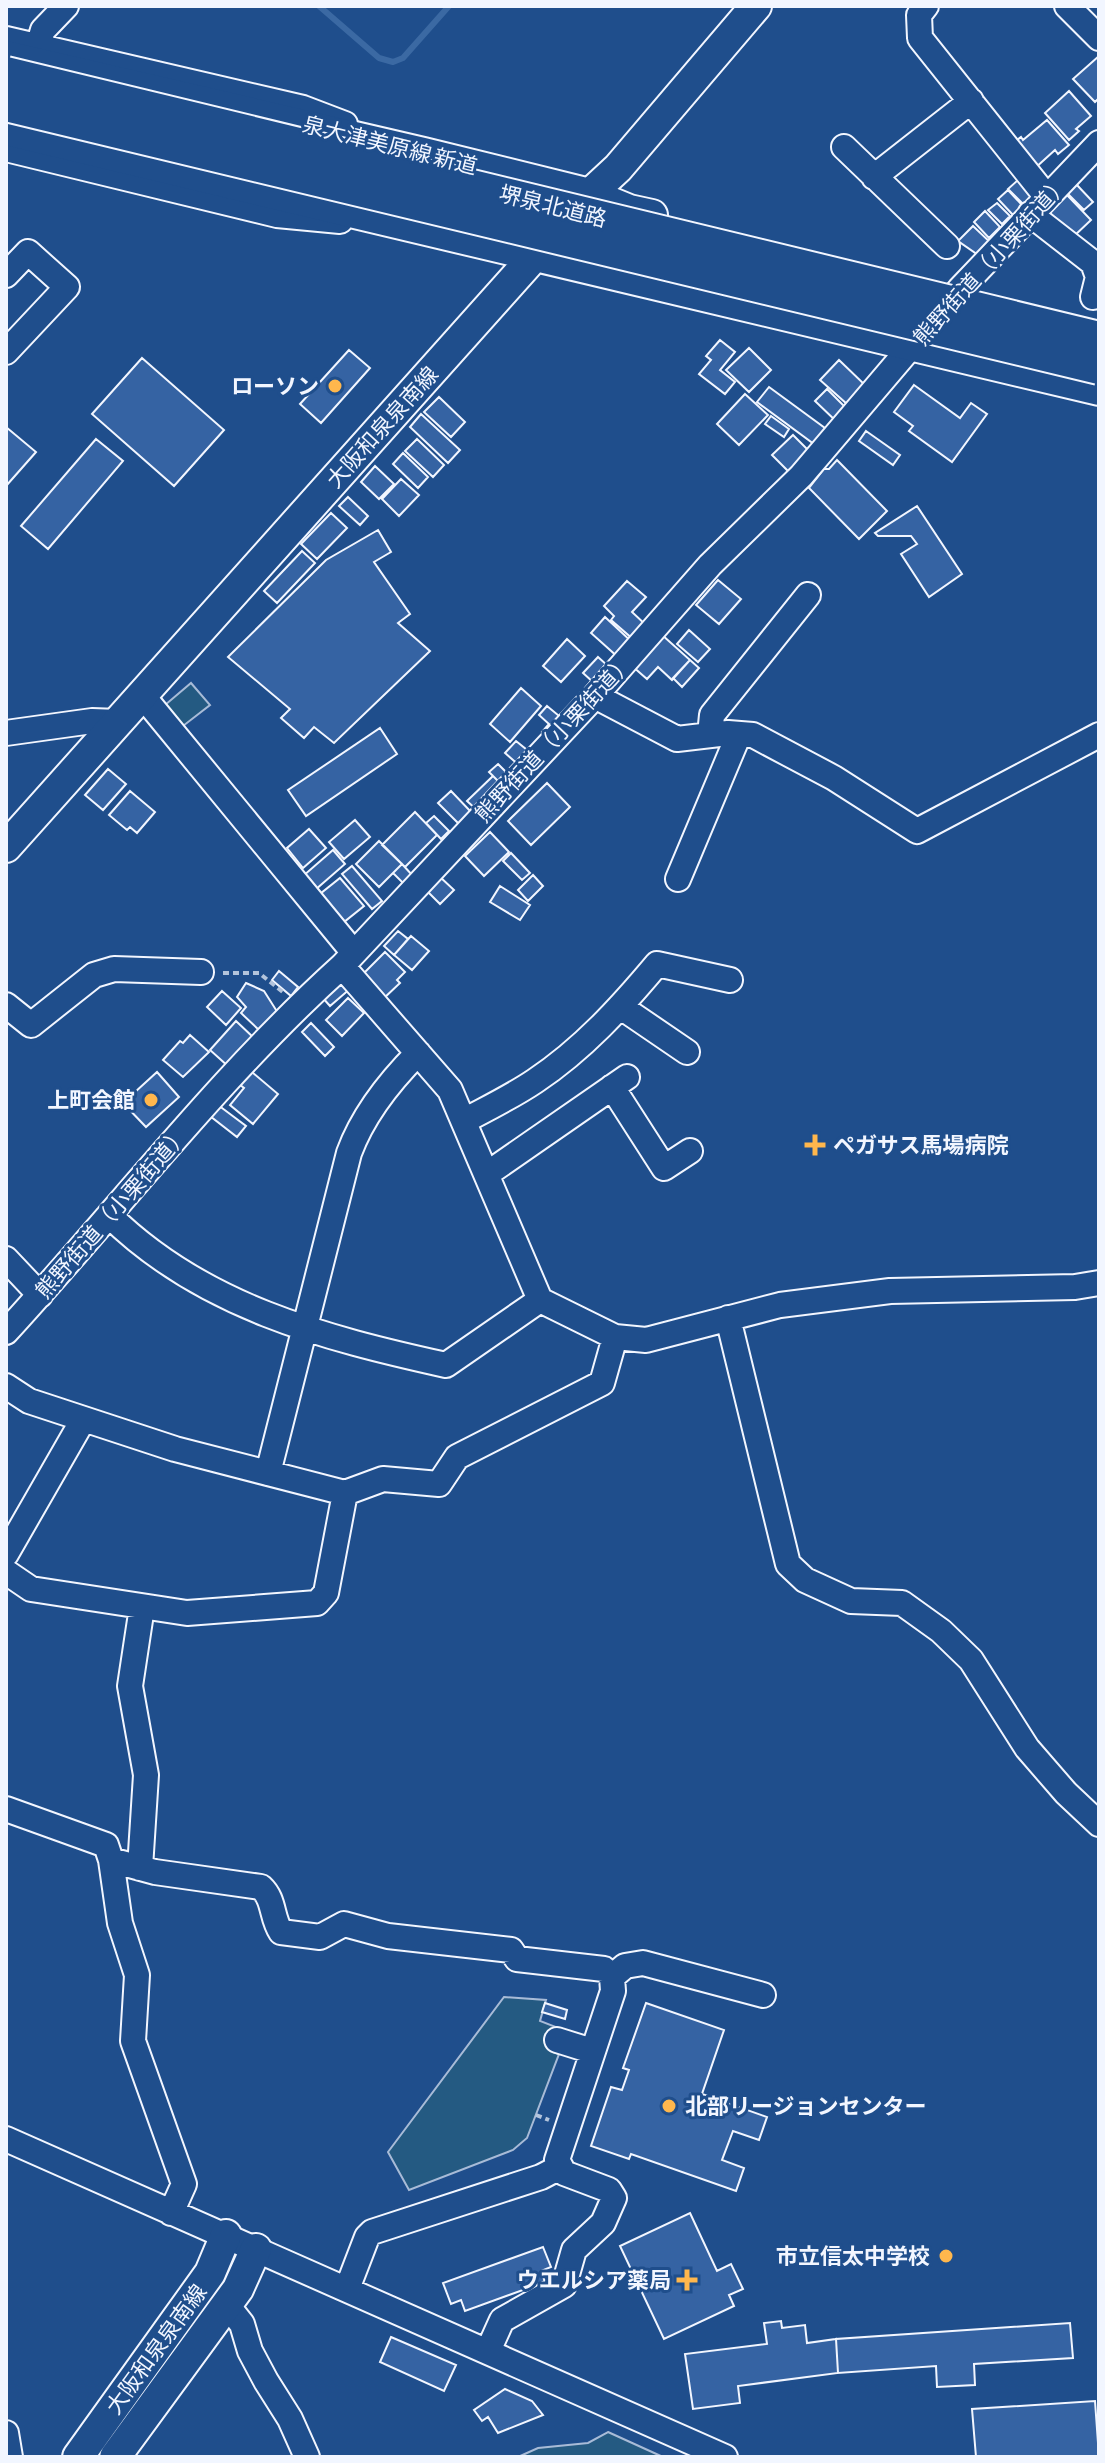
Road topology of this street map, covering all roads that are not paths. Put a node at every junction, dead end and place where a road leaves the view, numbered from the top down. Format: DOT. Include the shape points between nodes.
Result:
graph roads {
  1 [pos="66,6"];
  2 [pos="756,6"];
  3 [pos="926,6"];
  4 [pos="1067,6"];
  5 [pos="1099,38"];
  6 [pos="6,39"];
  7 [pos="38,47"];
  8 [pos="6,56"];
  9 [pos="6,74"];
  10 [pos="971,101"];
  11 [pos="6,104"];
  12 [pos="1099,143"];
  13 [pos="844,147"];
  14 [pos="8,151"];
  15 [pos="424,153"];
  16 [pos="874,177"];
  17 [pos="590,194"];
  18 [pos="1038,205"];
  19 [pos="947,246"];
  20 [pos="535,256"];
  21 [pos="6,275"];
  22 [pos="960,289"];
  23 [pos="1096,309"];
  24 [pos="1099,339"];
  25 [pos="913,346"];
  26 [pos="6,352"];
  27 [pos="1099,367"];
  28 [pos="1099,390"];
  29 [pos="808,595"];
  30 [pos="142,695"];
  31 [pos="595,696"];
  32 [pos="118,722"];
  33 [pos="8,725"];
  34 [pos="739,734"];
  35 [pos="710,735"];
  36 [pos="1099,735"];
  37 [pos="6,847"];
  38 [pos="678,879"];
  39 [pos="348,960"];
  40 [pos="201,972"];
  41 [pos="730,980"];
  42 [pos="6,1005"];
  43 [pos="621,1007"];
  44 [pos="687,1052"];
  45 [pos="418,1053"];
  46 [pos="464,1121"];
  47 [pos="690,1151"];
  48 [pos="487,1174"];
  49 [pos="109,1215"];
  50 [pos="6,1259"];
  51 [pos="1099,1283"];
  52 [pos="40,1295"];
  53 [pos="540,1300"];
  54 [pos="728,1318"];
  55 [pos="305,1328"];
  56 [pos="6,1332"];
  57 [pos="615,1337"];
  58 [pos="6,1386"];
  59 [pos="83,1420"];
  60 [pos="268,1473"];
  61 [pos="345,1493"];
  62 [pos="6,1554"];
  63 [pos="6,1572"];
  64 [pos="142,1607"];
  65 [pos="6,1809"];
  66 [pos="1099,1824"];
  67 [pos="111,1860"];
  68 [pos="140,1868"];
  69 [pos="612,1977"];
  70 [pos="763,1995"];
  71 [pos="557,2040"];
  72 [pos="592,2051"];
  73 [pos="6,2139"];
  74 [pos="560,2167"];
  75 [pos="171,2213"];
  76 [pos="226,2235"];
  77 [pos="256,2249"];
  78 [pos="347,2289"];
  79 [pos="227,2305"];
  80 [pos="488,2351"];
  81 [pos="6,2433"];
  82 [pos="10,2457"];
  83 [pos="78,2457"];
  84 [pos="115,2457"];
  85 [pos="307,2457"];
  86 [pos="725,2457"];
  1 -- 7 [label="street" via="43,30"];
  2 -- 17 [label="main road, 大阪和泉泉南線"];
  3 -- 10 [label="street" via="919,15 920,38"];
  4 -- 5 [label="street"];
  6 -- 7 [label="street"];
  7 -- 15 [label="street" via="303,108"];
  8 -- 15 [label="main road, 泉大津美原線 新道"];
  9 -- 24 [label="highway, 堺泉北道路, bridge"];
  10 -- 16 [label="street"];
  10 -- 18 [label="street"];
  11 -- 27 [label="highway, 堺泉北道路, bridge"];
  12 -- 18 [label="street, 熊野街道（小栗街道）"];
  13 -- 16 [label="street"];
  14 -- 20 [label="main road" via="426,229"];
  15 -- 17 [label="main road, 泉大津美原線 新道"];
  16 -- 19 [label="street"];
  17 -- 20 [label="main road, 大阪和泉泉南線"];
  17 -- 22 [label="main road, 泉大津美原線 新道" via="629,210"];
  18 -- 22 [label="street, 熊野街道（小栗街道）"];
  18 -- 23 [label="street" via="1093,263 1098,277"];
  20 -- 25 [label="main road"];
  20 -- 30 [label="main road, 大阪和泉泉南線"];
  21 -- 26 [label="street" via="28,252 67,287"];
  22 -- 23 [label="main road, 泉大津美原線 新道"];
  22 -- 25 [label="street, 熊野街道（小栗街道）"];
  25 -- 28 [label="main road"];
  25 -- 31 [label="street, 熊野街道（小栗街道）" via="801,476 710,565"];
  29 -- 35 [label="street" via="712,715"];
  30 -- 32 [label="main road, 大阪和泉泉南線"];
  30 -- 39 [label="street"];
  31 -- 35 [label="street" via="677,739"];
  31 -- 39 [label="street, 熊野街道（小栗街道）"];
  32 -- 33 [label="street"];
  32 -- 37 [label="main road, 大阪和泉泉南線"];
  34 -- 35 [label="street"];
  34 -- 36 [label="street" via="753,735 834,778 917,831"];
  34 -- 38 [label="street"];
  39 -- 45 [label="street"];
  39 -- 49 [label="street, 熊野街道（小栗街道）" via="299,1005"];
  40 -- 42 [label="street" via="114,969 94,975 31,1025"];
  41 -- 43 [label="street" via="657,964"];
  43 -- 44 [label="street"];
  43 -- 46 [label="street" via="535,1081"];
  45 -- 46 [label="street" via="450,1090"];
  45 -- 55 [label="street" via="358,1127"];
  46 -- 48 [label="street"];
  47 -- 48 [label="street" via="664,1168 620,1082"];
  48 -- 53 [label="street"];
  49 -- 52 [label="street, 熊野街道（小栗街道）"];
  49 -- 55 [label="street" via="137,1243 187,1278"];
  50 -- 52 [label="street"];
  51 -- 54 [label="street" via="890,1291 780,1305"];
  52 -- 56 [label="street, 熊野街道（小栗街道）"];
  53 -- 55 [label="street" via="446,1365"];
  53 -- 57 [label="street"];
  54 -- 57 [label="street" via="646,1340"];
  54 -- 66 [label="street" via="788,1564 805,1580 851,1601 902,1603 941,1631 971,1660 1027,1748"];
  55 -- 60 [label="street"];
  57 -- 61 [label="street" via="602,1383 457,1457 439,1484 383,1479"];
  58 -- 59 [label="street" via="29,1401"];
  59 -- 60 [label="street"];
  59 -- 62 [label="street"];
  60 -- 61 [label="street"];
  61 -- 64 [label="street" via="326,1593 317,1603 187,1613"];
  63 -- 64 [label="street" via="31,1589"];
  64 -- 68 [label="street" via="130,1686 146,1775"];
  65 -- 67 [label="street" via="106,1845"];
  67 -- 68 [label="street"];
  67 -- 75 [label="street" via="120,1923 137,1975 133,2041 184,2184"];
  68 -- 69 [label="street" via="261,1887 270,1896 281,1932 320,1937 344,1924 388,1936 511,1950 517,1959 604,1969"];
  69 -- 70 [label="street" via="625,1966 643,1963"];
  69 -- 72 [label="street" via="613,1991"];
  71 -- 72 [label="street"];
  72 -- 74 [label="street" via="558,2153"];
  73 -- 75 [label="street"];
  74 -- 78 [label="street" via="372,2232"];
  74 -- 80 [label="street" via="571,2177 609,2190 614,2198 603,2223 574,2250 564,2285 502,2320"];
  75 -- 76 [label="street"];
  76 -- 77 [label="street"];
  76 -- 83 [label="main road, 大阪和泉泉南線" via="210,2273"];
  77 -- 78 [label="street"];
  77 -- 79 [label="main road, 大阪和泉泉南線"];
  78 -- 80 [label="street"];
  79 -- 84 [label="main road, 大阪和泉泉南線"];
  79 -- 85 [label="street" via="242,2324 250,2351"];
  80 -- 86 [label="street"];
  81 -- 82 [label="street"];
}
